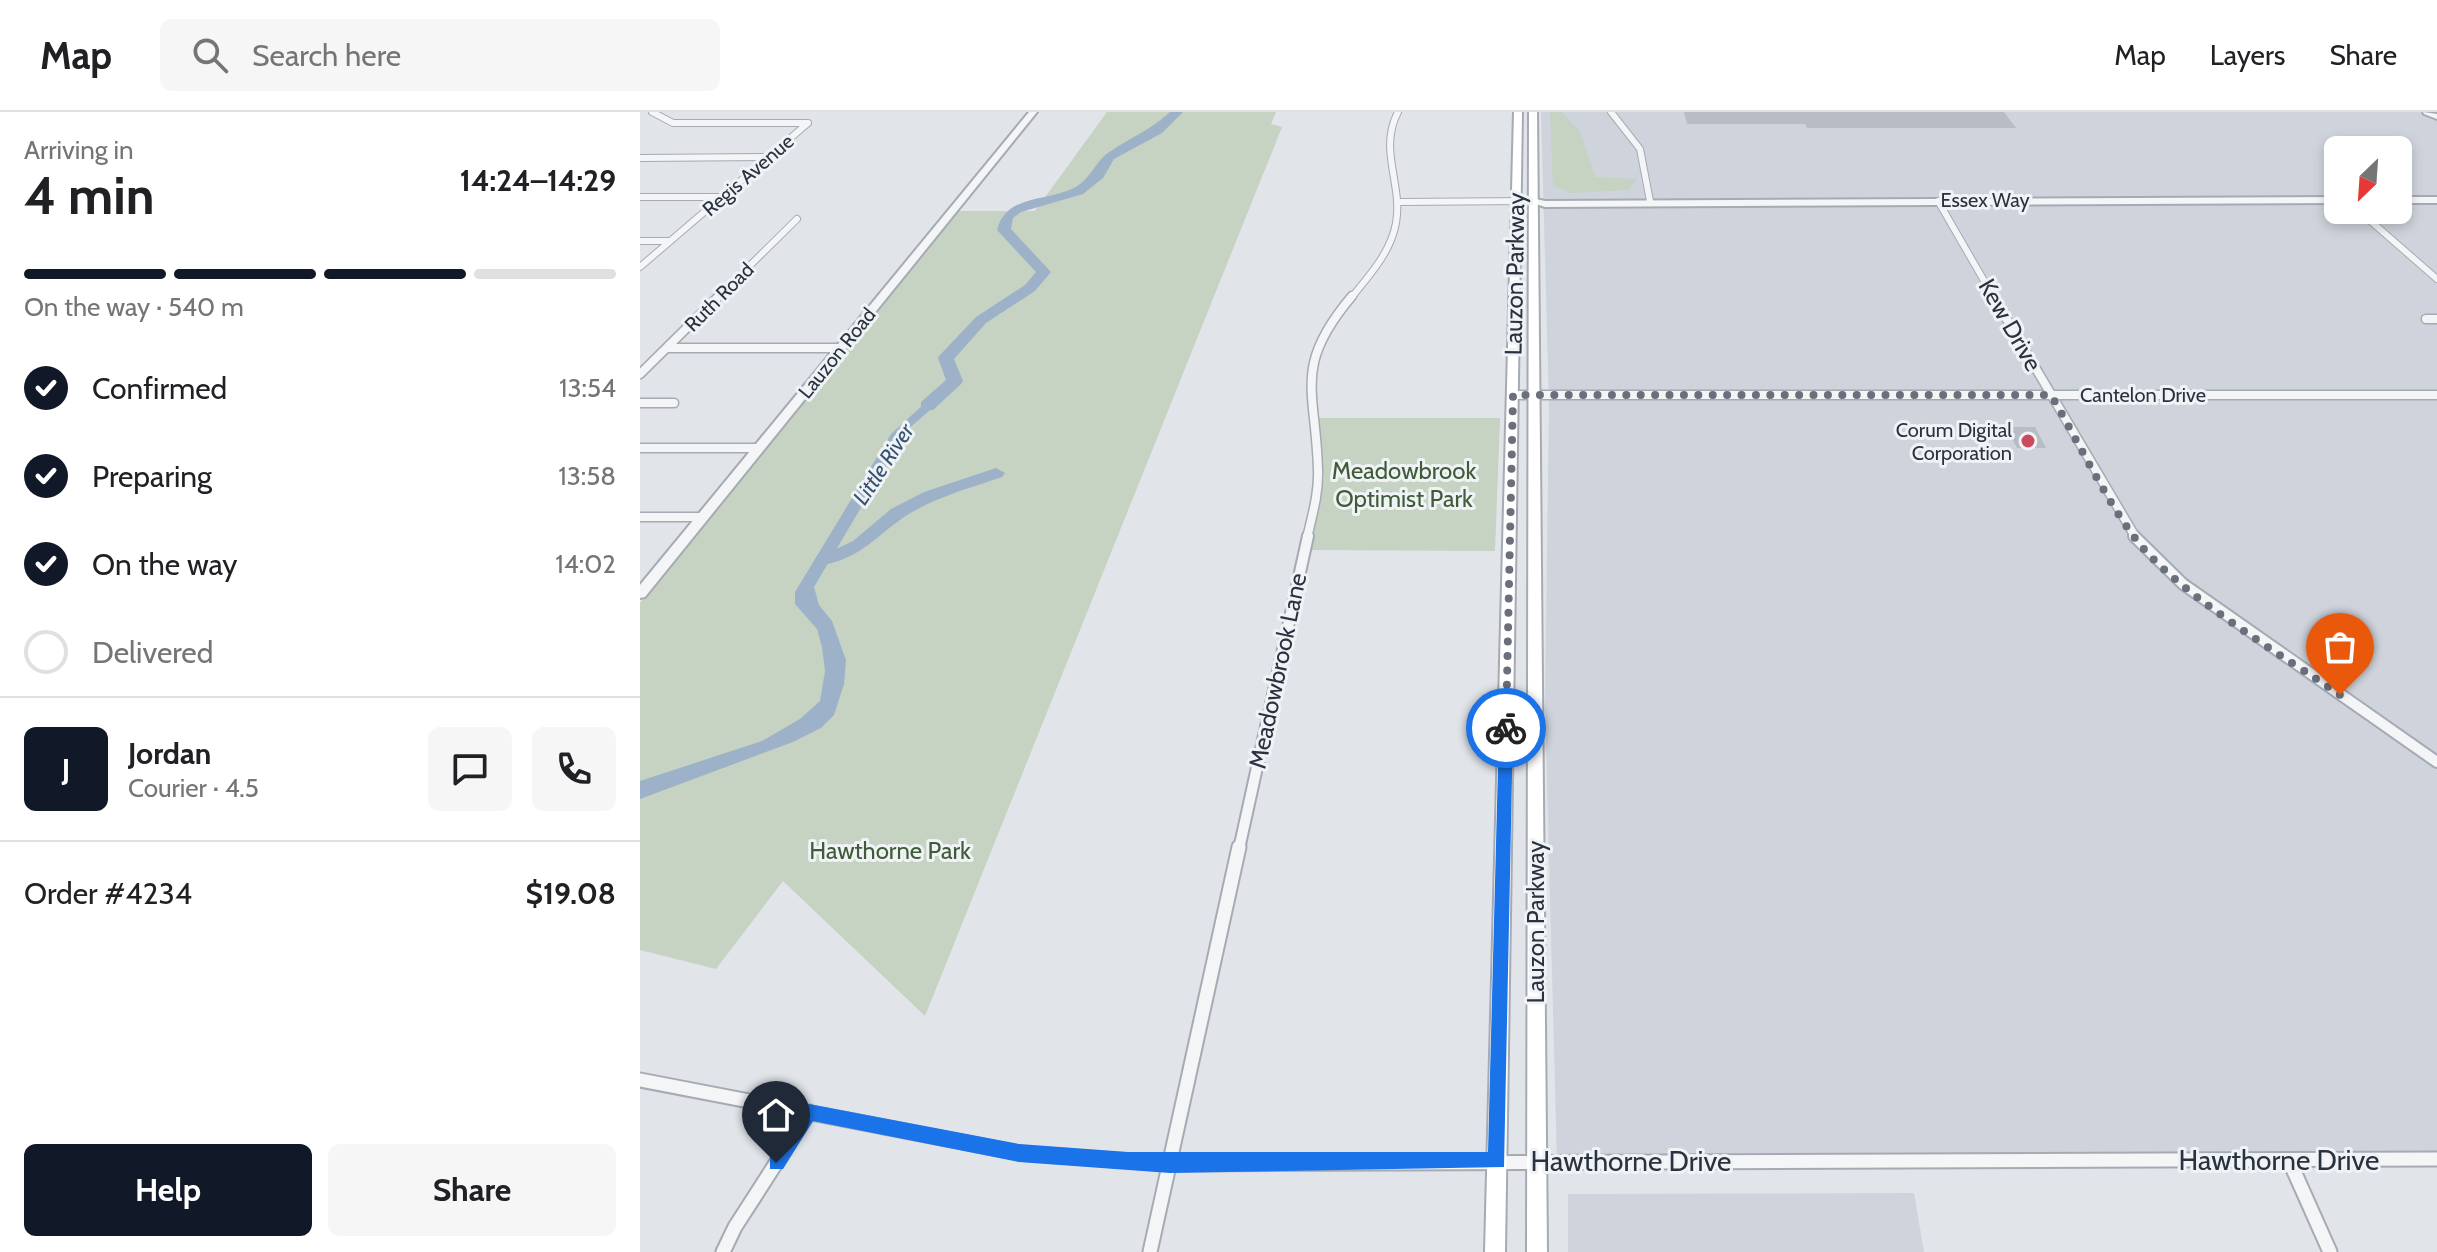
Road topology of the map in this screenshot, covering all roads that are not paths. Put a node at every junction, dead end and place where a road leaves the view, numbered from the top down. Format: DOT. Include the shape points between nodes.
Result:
graph roads {
  1 [pos="651,112"];
  2 [pos="1033,112"];
  3 [pos="1398,112"];
  4 [pos="1518,112"];
  5 [pos="1533,112"];
  6 [pos="1611,112"];
  7 [pos="2427,112"];
  8 [pos="640,114"];
  9 [pos="2437,117"];
  10 [pos="768,157"];
  11 [pos="640,158"];
  12 [pos="640,197"];
  13 [pos="722,197"];
  14 [pos="2324,200"];
  15 [pos="2412,200"];
  16 [pos="2437,200"];
  17 [pos="1524,201"];
  18 [pos="1650,201"];
  19 [pos="1938,201"];
  20 [pos="1399,202"];
  21 [pos="797,219"];
  22 [pos="2374,224"];
  23 [pos="640,241"];
  24 [pos="670,241"];
  25 [pos="640,267"];
  26 [pos="2437,279"];
  27 [pos="2426,319"];
  28 [pos="2437,319"];
  29 [pos="667,348"];
  30 [pos="841,348"];
  31 [pos="640,374"];
  32 [pos="1513,395"];
  33 [pos="1535,395"];
  34 [pos="2051,395"];
  35 [pos="2437,395"];
  36 [pos="640,403"];
  37 [pos="674,403"];
  38 [pos="640,448"];
  39 [pos="759,448"];
  40 [pos="640,517"];
  41 [pos="703,517"];
  42 [pos="640,593"];
  43 [pos="2437,762"];
  44 [pos="640,1080"];
  45 [pos="809,1112"];
  46 [pos="2437,1159"];
  47 [pos="2289,1160"];
  48 [pos="1497,1161"];
  49 [pos="1537,1162"];
  50 [pos="1170,1164"];
  51 [pos="723,1252"];
  52 [pos="1150,1252"];
  53 [pos="1495,1252"];
  54 [pos="1537,1252"];
  55 [pos="2330,1252"];
  1 -- 8 [label="street"];
  1 -- 10 [label="street, Regis Avenue" via="673,123 808,123"];
  2 -- 30 [label="street, Lauzon Road"];
  3 -- 20 [label="street, Meadowbrook Lane" via="1385,146"];
  4 -- 17 [label="main road, Lauzon Parkway"];
  5 -- 17 [label="main road, Lauzon Parkway"];
  6 -- 18 [label="street" via="1640,149"];
  7 -- 9 [label="street"];
  10 -- 11 [label="street"];
  10 -- 13 [label="street, Regis Avenue"];
  12 -- 13 [label="street"];
  13 -- 24 [label="street, Regis Avenue"];
  14 -- 19 [label="street, Essex Way"];
  15 -- 16 [label="street"];
  17 -- 18 [label="street, Essex Way"];
  17 -- 20 [label="street, Essex Way"];
  17 -- 32 [label="main road, Lauzon Parkway"];
  17 -- 33 [label="main road, Lauzon Parkway"];
  18 -- 19 [label="street, Essex Way"];
  19 -- 34 [label="street, Kew Drive"];
  20 -- 50 [label="street, Meadowbrook Lane" via="1389,244 1327,328 1310,373 1308,414 1320,454 1317,494"];
  21 -- 29 [label="street, Ruth Road"];
  22 -- 26 [label="street"];
  23 -- 24 [label="street"];
  24 -- 25 [label="street, Regis Avenue"];
  27 -- 28 [label="street"];
  29 -- 30 [label="street"];
  29 -- 31 [label="street, Ruth Road"];
  30 -- 39 [label="street, Lauzon Road"];
  32 -- 33 [label="street, Cantelon Drive"];
  32 -- 48 [label="main road, Lauzon Parkway"];
  33 -- 34 [label="street, Cantelon Drive"];
  33 -- 49 [label="main road, Lauzon Parkway"];
  34 -- 35 [label="street, Cantelon Drive"];
  34 -- 43 [label="street, Kew Drive" via="2132,534 2154,558 2183,584"];
  36 -- 37 [label="street"];
  38 -- 39 [label="street"];
  39 -- 41 [label="street, Lauzon Road"];
  40 -- 41 [label="street"];
  41 -- 42 [label="street, Lauzon Road"];
  44 -- 45 [label="street, Hawthorne Drive"];
  45 -- 50 [label="street, Hawthorne Drive" via="1019,1153"];
  45 -- 51 [label="street"];
  46 -- 47 [label="street, Hawthorne Drive"];
  47 -- 49 [label="street, Hawthorne Drive"];
  47 -- 55 [label="street"];
  48 -- 49 [label="street, Hawthorne Drive"];
  48 -- 50 [label="street, Hawthorne Drive"];
  48 -- 53 [label="main road, Lauzon Parkway"];
  49 -- 54 [label="main road, Lauzon Parkway"];
  50 -- 52 [label="street, Meadowbrook Lane"];
}
